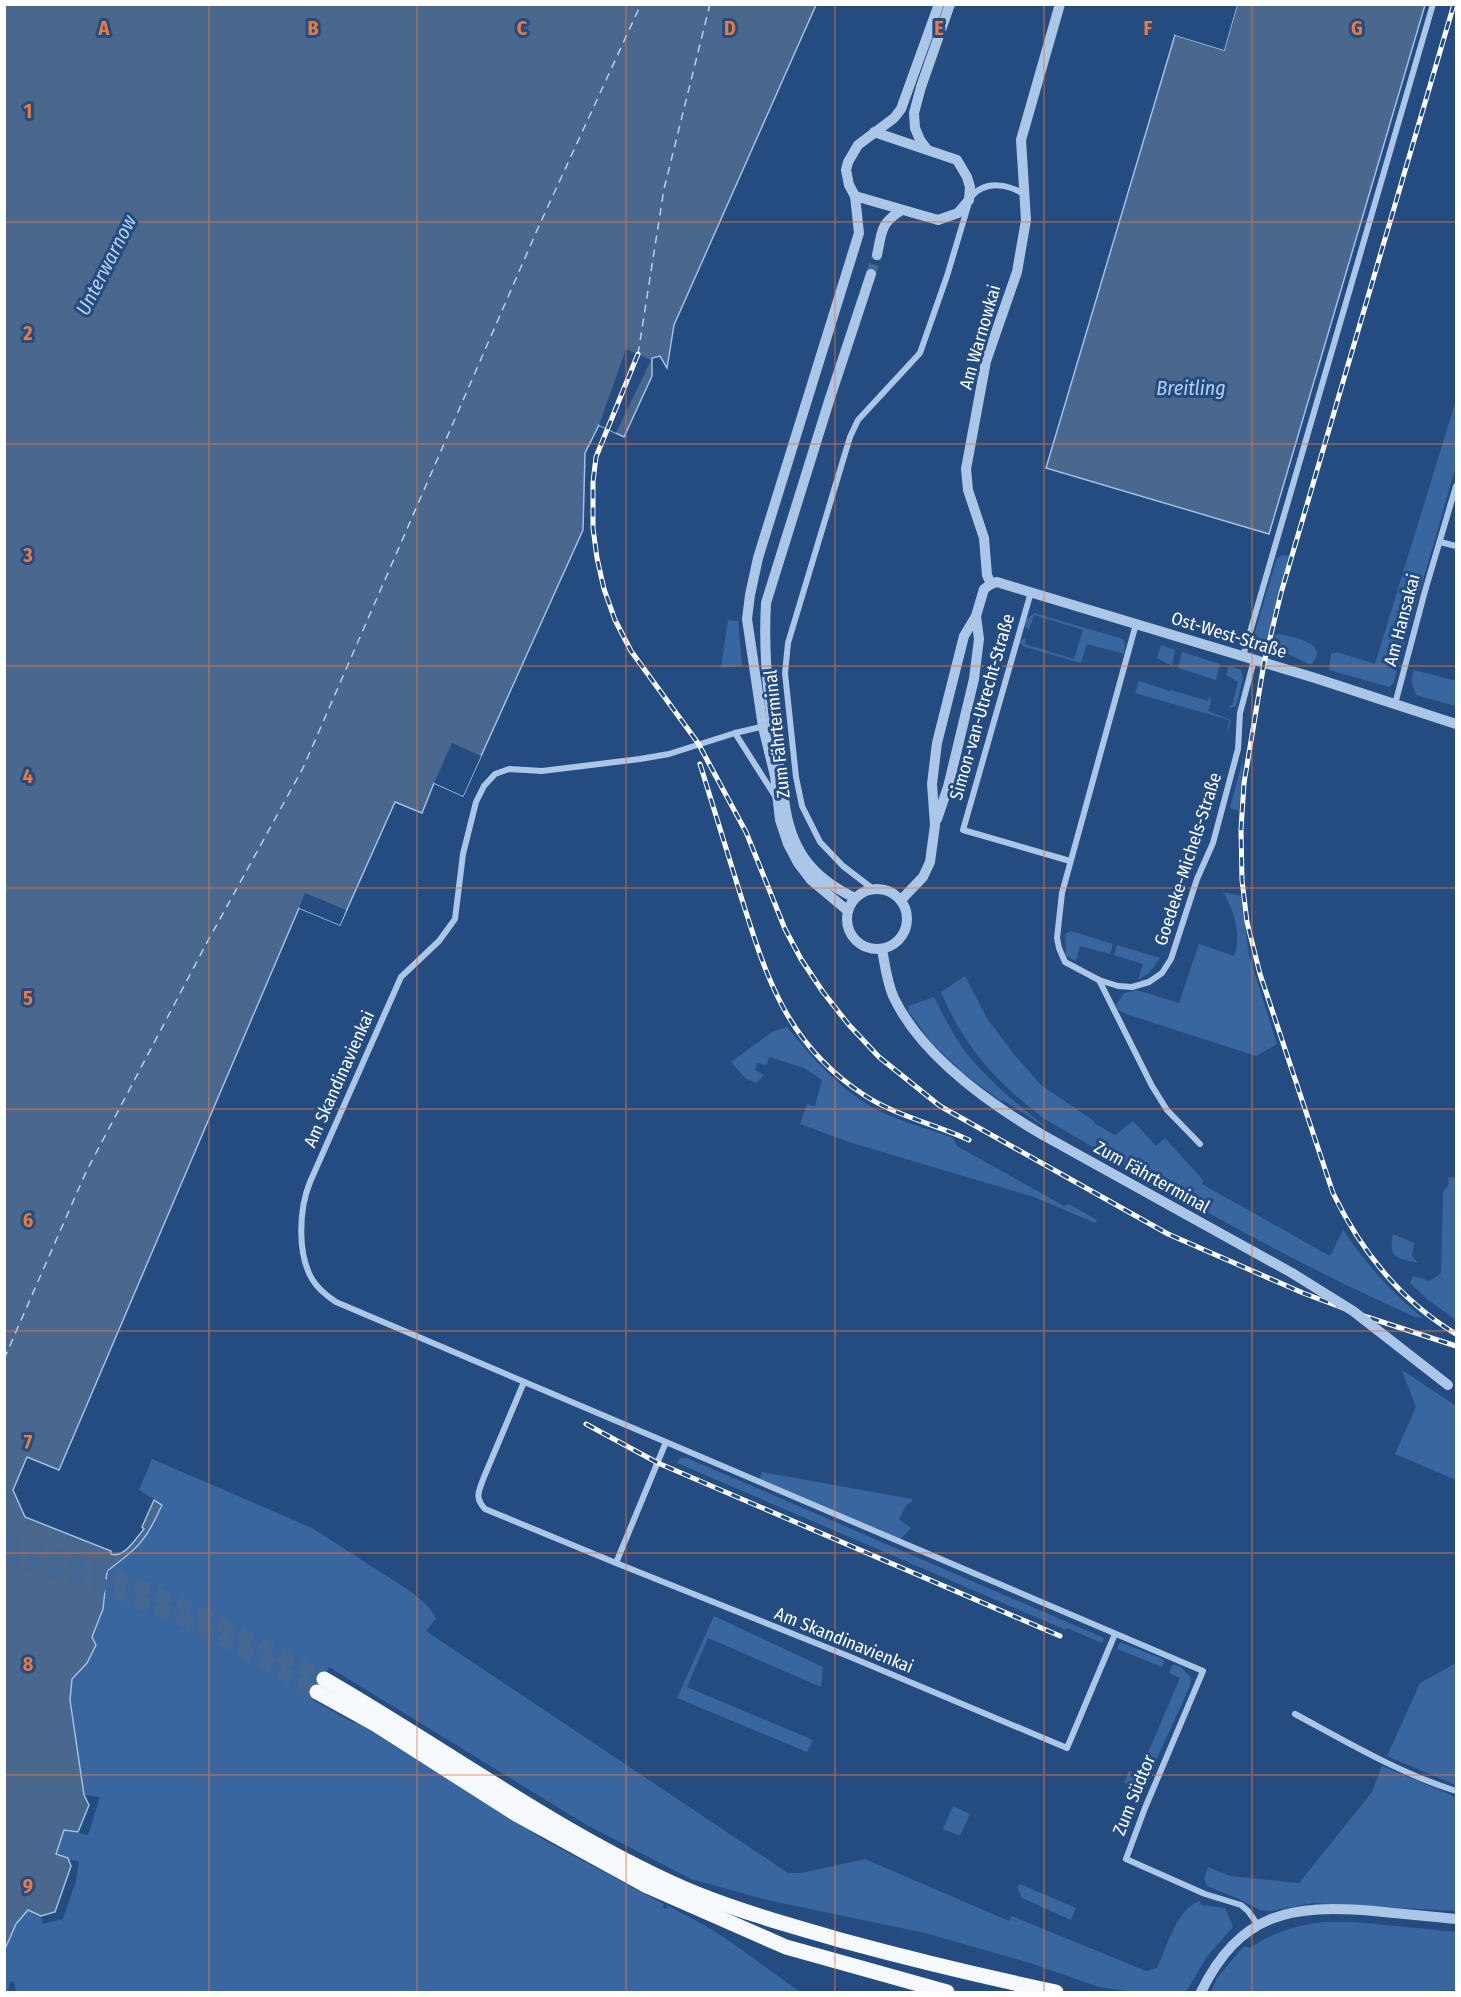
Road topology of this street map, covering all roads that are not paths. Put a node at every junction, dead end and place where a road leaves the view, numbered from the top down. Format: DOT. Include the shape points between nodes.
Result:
graph roads {
  1 [pos="939,4"];
  2 [pos="950,4"];
  3 [pos="1060,4"];
  4 [pos="1433,4"];
  5 [pos="874,132"];
  6 [pos="926,149"];
  7 [pos="1024,194"];
  8 [pos="855,196"];
  9 [pos="969,200"];
  10 [pos="902,210"];
  11 [pos="877,255"];
  12 [pos="871,274"];
  13 [pos="1456,486"];
  14 [pos="1440,542"];
  15 [pos="1456,546"];
  16 [pos="991,584"];
  17 [pos="1031,592"];
  18 [pos="976,616"];
  19 [pos="1136,624"];
  20 [pos="1248,658"];
  21 [pos="1395,705"];
  22 [pos="1456,724"];
  23 [pos="767,726"];
  24 [pos="735,733"];
  25 [pos="778,800"];
  26 [pos="935,825"];
  27 [pos="1070,861"];
  28 [pos="873,889"];
  29 [pos="855,898"];
  30 [pos="901,900"];
  31 [pos="848,911"];
  32 [pos="882,949"];
  33 [pos="1099,980"];
  34 [pos="1200,1144"];
  35 [pos="525,1382"];
  36 [pos="1452,1388"];
  37 [pos="666,1442"];
  38 [pos="616,1563"];
  39 [pos="1115,1634"];
  40 [pos="1203,1671"];
  41 [pos="1295,1714"];
  42 [pos="1456,1791"];
  43 [pos="1456,1919"];
  44 [pos="1258,1925"];
  45 [pos="1203,1989"];
  46 [pos="947,1992"];
  47 [pos="1056,1992"];
  1 -- 5 [label="street" via="902,109"];
  2 -- 6 [label="street" via="914,113 915,128"];
  3 -- 7 [label="street, Am Warnowkai" via="1021,140"];
  4 -- 20 [label="street, Goedeke-Michels-Straße"];
  5 -- 6 [label="street"];
  5 -- 8 [label="street" via="858,145 848,162 849,185"];
  6 -- 9 [label="street" via="957,160 968,177"];
  7 -- 9 [label="street" via="987,185 977,189"];
  7 -- 16 [label="street, Am Warnowkai" via="1026,220 1017,272 986,361 966,470 968,490 984,538"];
  8 -- 10 [label="street"];
  8 -- 23 [label="street, Zum Fährterminal" via="859,233 754,571 747,619"];
  9 -- 10 [label="street" via="958,213 938,220"];
  9 -- 28 [label="street, Zum Fährterminal" via="920,353 858,420 846,447 788,643 785,673 802,806 820,842"];
  10 -- 11 [label="street" via="885,224"];
  12 -- 23 [label="street, Zum Fährterminal" via="766,603"];
  13 -- 14 [label="street, Am Hansakai"];
  14 -- 15 [label="street"];
  14 -- 21 [label="street, Am Hansakai"];
  16 -- 17 [label="street, Ost-West-Straße" via="997,582"];
  16 -- 18 [label="street" via="984,589"];
  17 -- 19 [label="street, Ost-West-Straße"];
  17 -- 27 [label="street, Simon-van-Utrecht-Straße" via="963,830"];
  18 -- 26 [label="street" via="979,639 974,679"];
  18 -- 26 [label="street" via="964,636 937,743 932,784"];
  19 -- 20 [label="street, Ost-West-Straße"];
  19 -- 27 [label="street, Goedeke-Michels-Straße"];
  20 -- 21 [label="street, Ost-West-Straße"];
  20 -- 33 [label="street, Goedeke-Michels-Straße" via="1238,749 1213,843 1171,959 1162,973 1132,987"];
  21 -- 22 [label="street, Ost-West-Straße"];
  23 -- 24 [label="street, Am Skandinavienkai"];
  23 -- 25 [label="street, Zum Fährterminal"];
  23 -- 29 [label="street, Zum Fährterminal" via="782,776 789,825 798,846 822,878"];
  24 -- 25 [label="street"];
  24 -- 35 [label="street, Am Skandinavienkai" via="640,759 543,771 509,769 495,774 476,802 463,854 455,920 439,941 400,977 305,1194 301,1225 307,1266 324,1293 351,1310"];
  25 -- 31 [label="street, Zum Fährterminal" via="780,820 798,863 811,880"];
  26 -- 30 [label="street" via="926,873"];
  27 -- 33 [label="street, Goedeke-Michels-Straße" via="1062,893 1059,948 1065,962"];
  28 -- 29 [label="street"];
  28 -- 30 [label="street, Zum Fährterminal" via="889,891"];
  29 -- 31 [label="street"];
  30 -- 32 [label="street" via="908,920 904,933 895,944"];
  31 -- 32 [label="street" via="847,924 857,942"];
  32 -- 36 [label="street, Zum Fährterminal, bridge" via="889,984 903,1015 930,1048 979,1092 1016,1120 1353,1311"];
  33 -- 34 [label="street" via="1152,1086 1167,1110"];
  35 -- 37 [label="street, Am Skandinavienkai"];
  35 -- 38 [label="street" via="484,1477 479,1502 485,1509"];
  37 -- 38 [label="street"];
  37 -- 39 [label="street, Am Skandinavienkai"];
  38 -- 39 [label="street, Am Skandinavienkai" via="1067,1748"];
  39 -- 40 [label="street, Am Skandinavienkai"];
  40 -- 44 [label="street, Zum Südtor" via="1126,1860 1241,1905"];
  41 -- 42 [label="street" via="1383,1762"];
  43 -- 44 [label="street" via="1320,1909 1284,1914"];
  44 -- 45 [label="street" via="1228,1951"];
  46 -- 47 [label="highway" via="804,1953 647,1886 516,1814 320,1685 383,1713 553,1818 695,1893 865,1947"];
}
